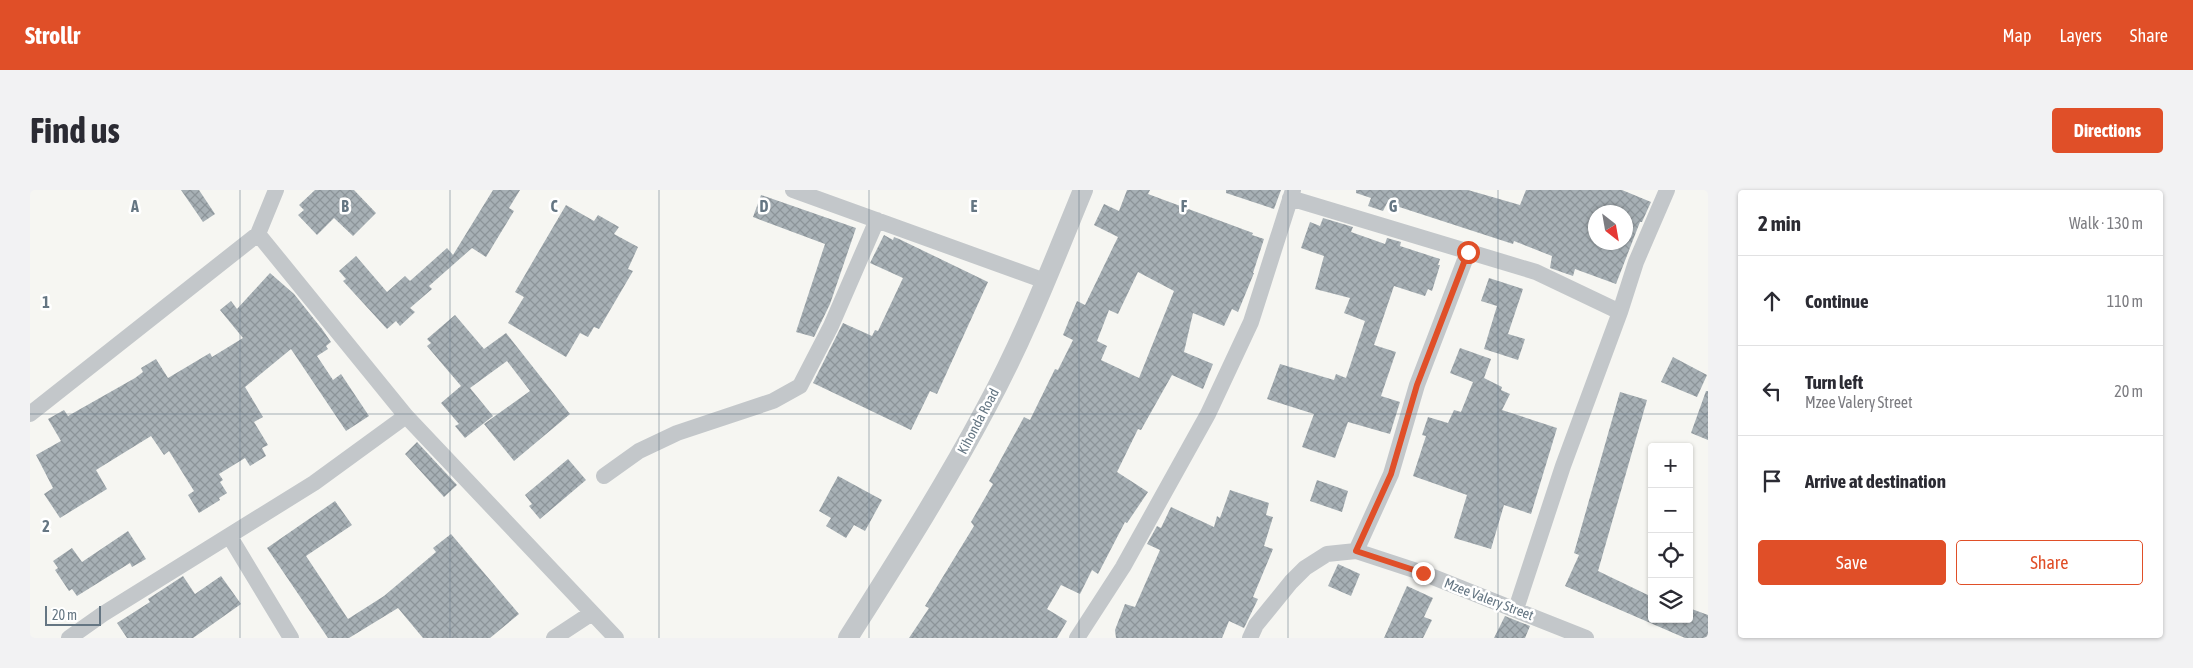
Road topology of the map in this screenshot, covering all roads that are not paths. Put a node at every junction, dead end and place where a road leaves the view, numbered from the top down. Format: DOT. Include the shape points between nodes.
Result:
graph roads {
  1 [pos="276,190"];
  2 [pos="793,190"];
  3 [pos="1083,190"];
  4 [pos="1667,190"];
  5 [pos="1292,194"];
  6 [pos="877,220"];
  7 [pos="258,234"];
  8 [pos="1468,252"];
  9 [pos="1045,281"];
  10 [pos="1620,312"];
  11 [pos="30,414"];
  12 [pos="406,416"];
  13 [pos="604,476"];
  14 [pos="230,537"];
  15 [pos="1356,551"];
  16 [pos="1516,609"];
  17 [pos="592,612"];
  18 [pos="69,638"];
  19 [pos="291,638"];
  20 [pos="554,638"];
  21 [pos="616,638"];
  22 [pos="848,638"];
  23 [pos="1077,638"];
  24 [pos="1250,638"];
  25 [pos="1586,638"];
  1 -- 7 [label="street"];
  2 -- 6 [label="street"];
  3 -- 9 [label="street, Kihonda Road"];
  4 -- 10 [label="street" via="1636,262"];
  5 -- 8 [label="street"];
  5 -- 23 [label="street" via="1251,322 1208,414 1123,567"];
  6 -- 9 [label="street"];
  6 -- 13 [label="street" via="831,326 800,386 773,401 677,433 639,451"];
  7 -- 11 [label="street"];
  7 -- 12 [label="street"];
  8 -- 10 [label="street" via="1536,272"];
  8 -- 15 [label="street" via="1417,385 1391,474"];
  9 -- 22 [label="street, Kihonda Road" via="987,406 928,512"];
  10 -- 16 [label="street" via="1563,466"];
  12 -- 14 [label="street" via="314,483"];
  12 -- 17 [label="street"];
  14 -- 18 [label="street"];
  14 -- 19 [label="street"];
  15 -- 16 [label="street, Mzee Valery Street"];
  15 -- 24 [label="street, Mzee Valery Street" via="1327,554 1305,568 1256,625"];
  16 -- 25 [label="street, Mzee Valery Street"];
  17 -- 20 [label="street"];
  17 -- 21 [label="street"];
}
